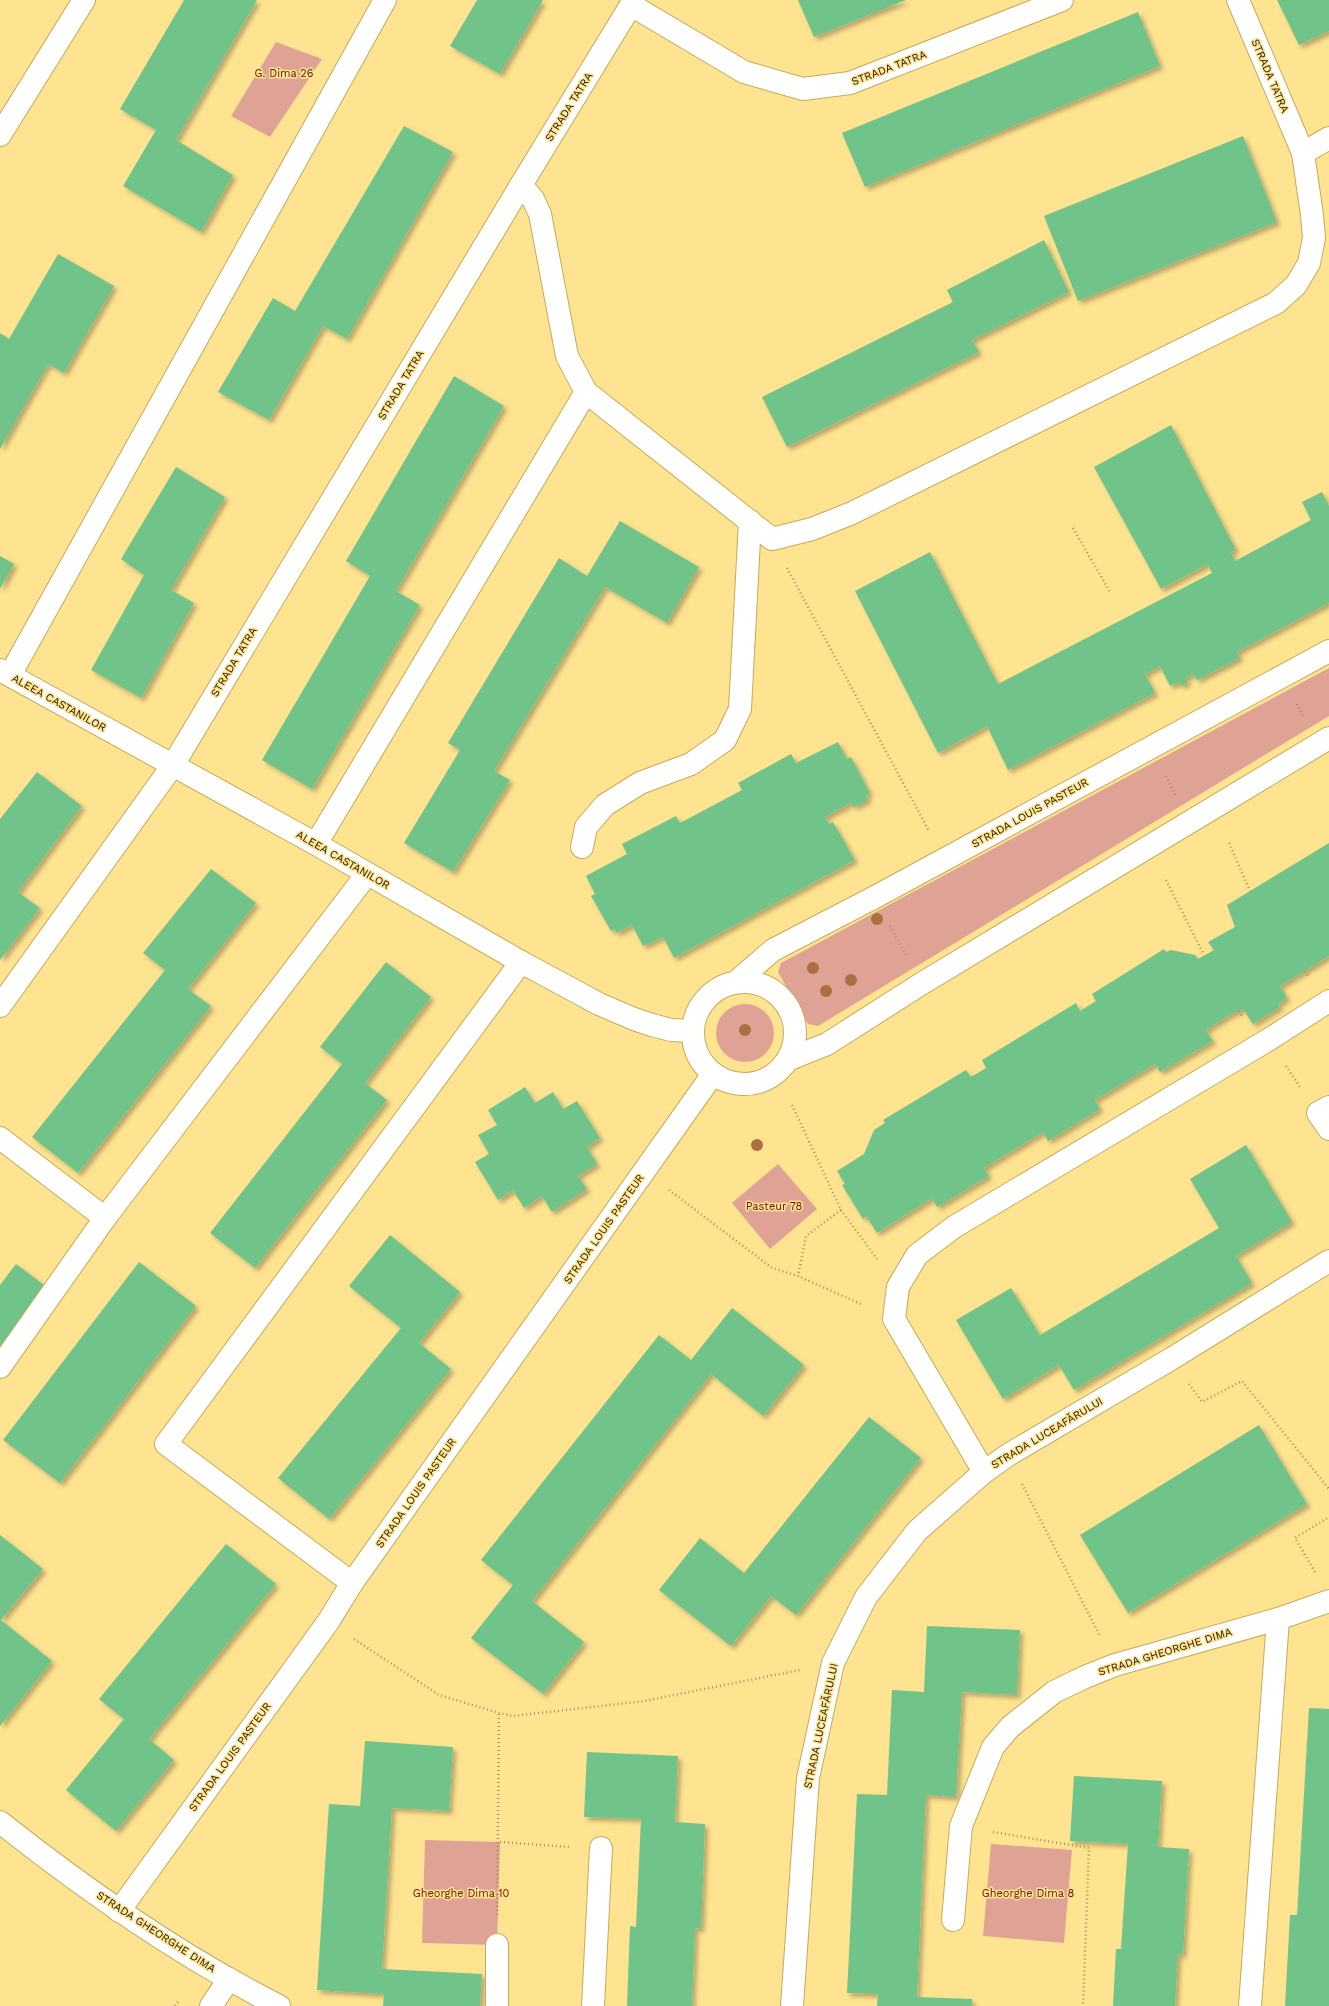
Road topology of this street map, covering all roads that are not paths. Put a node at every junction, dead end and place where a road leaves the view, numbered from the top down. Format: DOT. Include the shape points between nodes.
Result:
graph roads {
  1 [pos="84,0"];
  2 [pos="385,0"];
  3 [pos="1062,0"];
  4 [pos="1238,0"];
  5 [pos="633,3"];
  6 [pos="0,135"];
  7 [pos="1329,138"];
  8 [pos="1303,153"];
  9 [pos="521,185"];
  10 [pos="586,392"];
  11 [pos="750,521"];
  12 [pos="1329,651"];
  13 [pos="5,672"];
  14 [pos="1323,741"];
  15 [pos="173,765"];
  16 [pos="316,844"];
  17 [pos="582,847"];
  18 [pos="367,874"];
  19 [pos="521,962"];
  20 [pos="736,982"];
  21 [pos="1329,1001"];
  22 [pos="0,1006"];
  23 [pos="692,1030"];
  24 [pos="787,1060"];
  25 [pos="712,1074"];
  26 [pos="0,1138"];
  27 [pos="105,1218"];
  28 [pos="1329,1261"];
  29 [pos="0,1367"];
  30 [pos="984,1472"];
  31 [pos="352,1583"];
  32 [pos="1329,1601"];
  33 [pos="1278,1619"];
  34 [pos="0,1822"];
  35 [pos="601,1848"];
  36 [pos="119,1910"];
  37 [pos="953,1920"];
  38 [pos="497,1945"];
  39 [pos="229,1979"];
  40 [pos="211,2006"];
  41 [pos="279,2006"];
  42 [pos="497,2006"];
  43 [pos="593,2006"];
  44 [pos="792,2006"];
  45 [pos="1250,2006"];
  1 -- 6 [label="street"];
  2 -- 13 [label="street"];
  3 -- 5 [label="street, STRADA TATRA" via="850,83 803,89 744,72"];
  4 -- 8 [label="street, STRADA TATRA"];
  5 -- 9 [label="street, STRADA TATRA"];
  7 -- 8 [label="street"];
  8 -- 11 [label="street, STRADA TATRA" via="1314,238 1308,263 1296,284 1276,303 859,509 812,529 772,539"];
  9 -- 10 [label="street" via="533,199 540,214 567,356"];
  9 -- 15 [label="street, STRADA TATRA"];
  10 -- 11 [label="street"];
  10 -- 16 [label="street"];
  11 -- 17 [label="street" via="740,709 725,740 691,764 640,783 605,805 586,827"];
  12 -- 20 [label="street, STRADA LOUIS PASTEUR" via="773,950"];
  13 -- 15 [label="street, ALEEA CASTANILOR"];
  14 -- 24 [label="street, STRADA LOUIS PASTEUR" via="921,984 827,1044"];
  15 -- 16 [label="street, ALEEA CASTANILOR"];
  15 -- 22 [label="street, STRADA TATRA"];
  16 -- 18 [label="street, ALEEA CASTANILOR"];
  18 -- 19 [label="street, ALEEA CASTANILOR"];
  18 -- 27 [label="street"];
  19 -- 23 [label="street, ALEEA CASTANILOR" via="599,1004 634,1019 671,1030"];
  19 -- 31 [label="street" via="166,1444"];
  20 -- 23 [label="street, STRADA LOUIS PASTEUR" via="714,991 703,1002 695,1014"];
  20 -- 24 [label="street, STRADA LOUIS PASTEUR" via="758,984 772,990 792,1013 795,1028 794,1044"];
  21 -- 30 [label="street" via="954,1227 916,1254 898,1287 894,1319"];
  23 -- 25 [label="street, STRADA LOUIS PASTEUR" via="694,1048 701,1062"];
  24 -- 25 [label="street, STRADA LOUIS PASTEUR" via="777,1072 762,1081 728,1082"];
  25 -- 31 [label="street, STRADA LOUIS PASTEUR"];
  26 -- 27 [label="street"];
  27 -- 29 [label="street"];
  28 -- 30 [label="street, STRADA LUCEAFĂRULUI"];
  30 -- 44 [label="street, STRADA LUCEAFĂRULUI" via="917,1531 866,1598 833,1663 808,1778"];
  31 -- 36 [label="street, STRADA LOUIS PASTEUR" via="328,1622"];
  32 -- 33 [label="street, STRADA GHEORGHE DIMA"];
  33 -- 37 [label="street, STRADA GHEORGHE DIMA" via="1115,1665 1054,1692 1010,1727 993,1747 961,1826"];
  33 -- 45 [label="street"];
  34 -- 36 [label="street, STRADA GHEORGHE DIMA"];
  35 -- 43 [label="street"];
  36 -- 39 [label="street, STRADA GHEORGHE DIMA"];
  38 -- 42 [label="street"];
  39 -- 40 [label="street"];
  39 -- 41 [label="street, STRADA GHEORGHE DIMA"];
}
